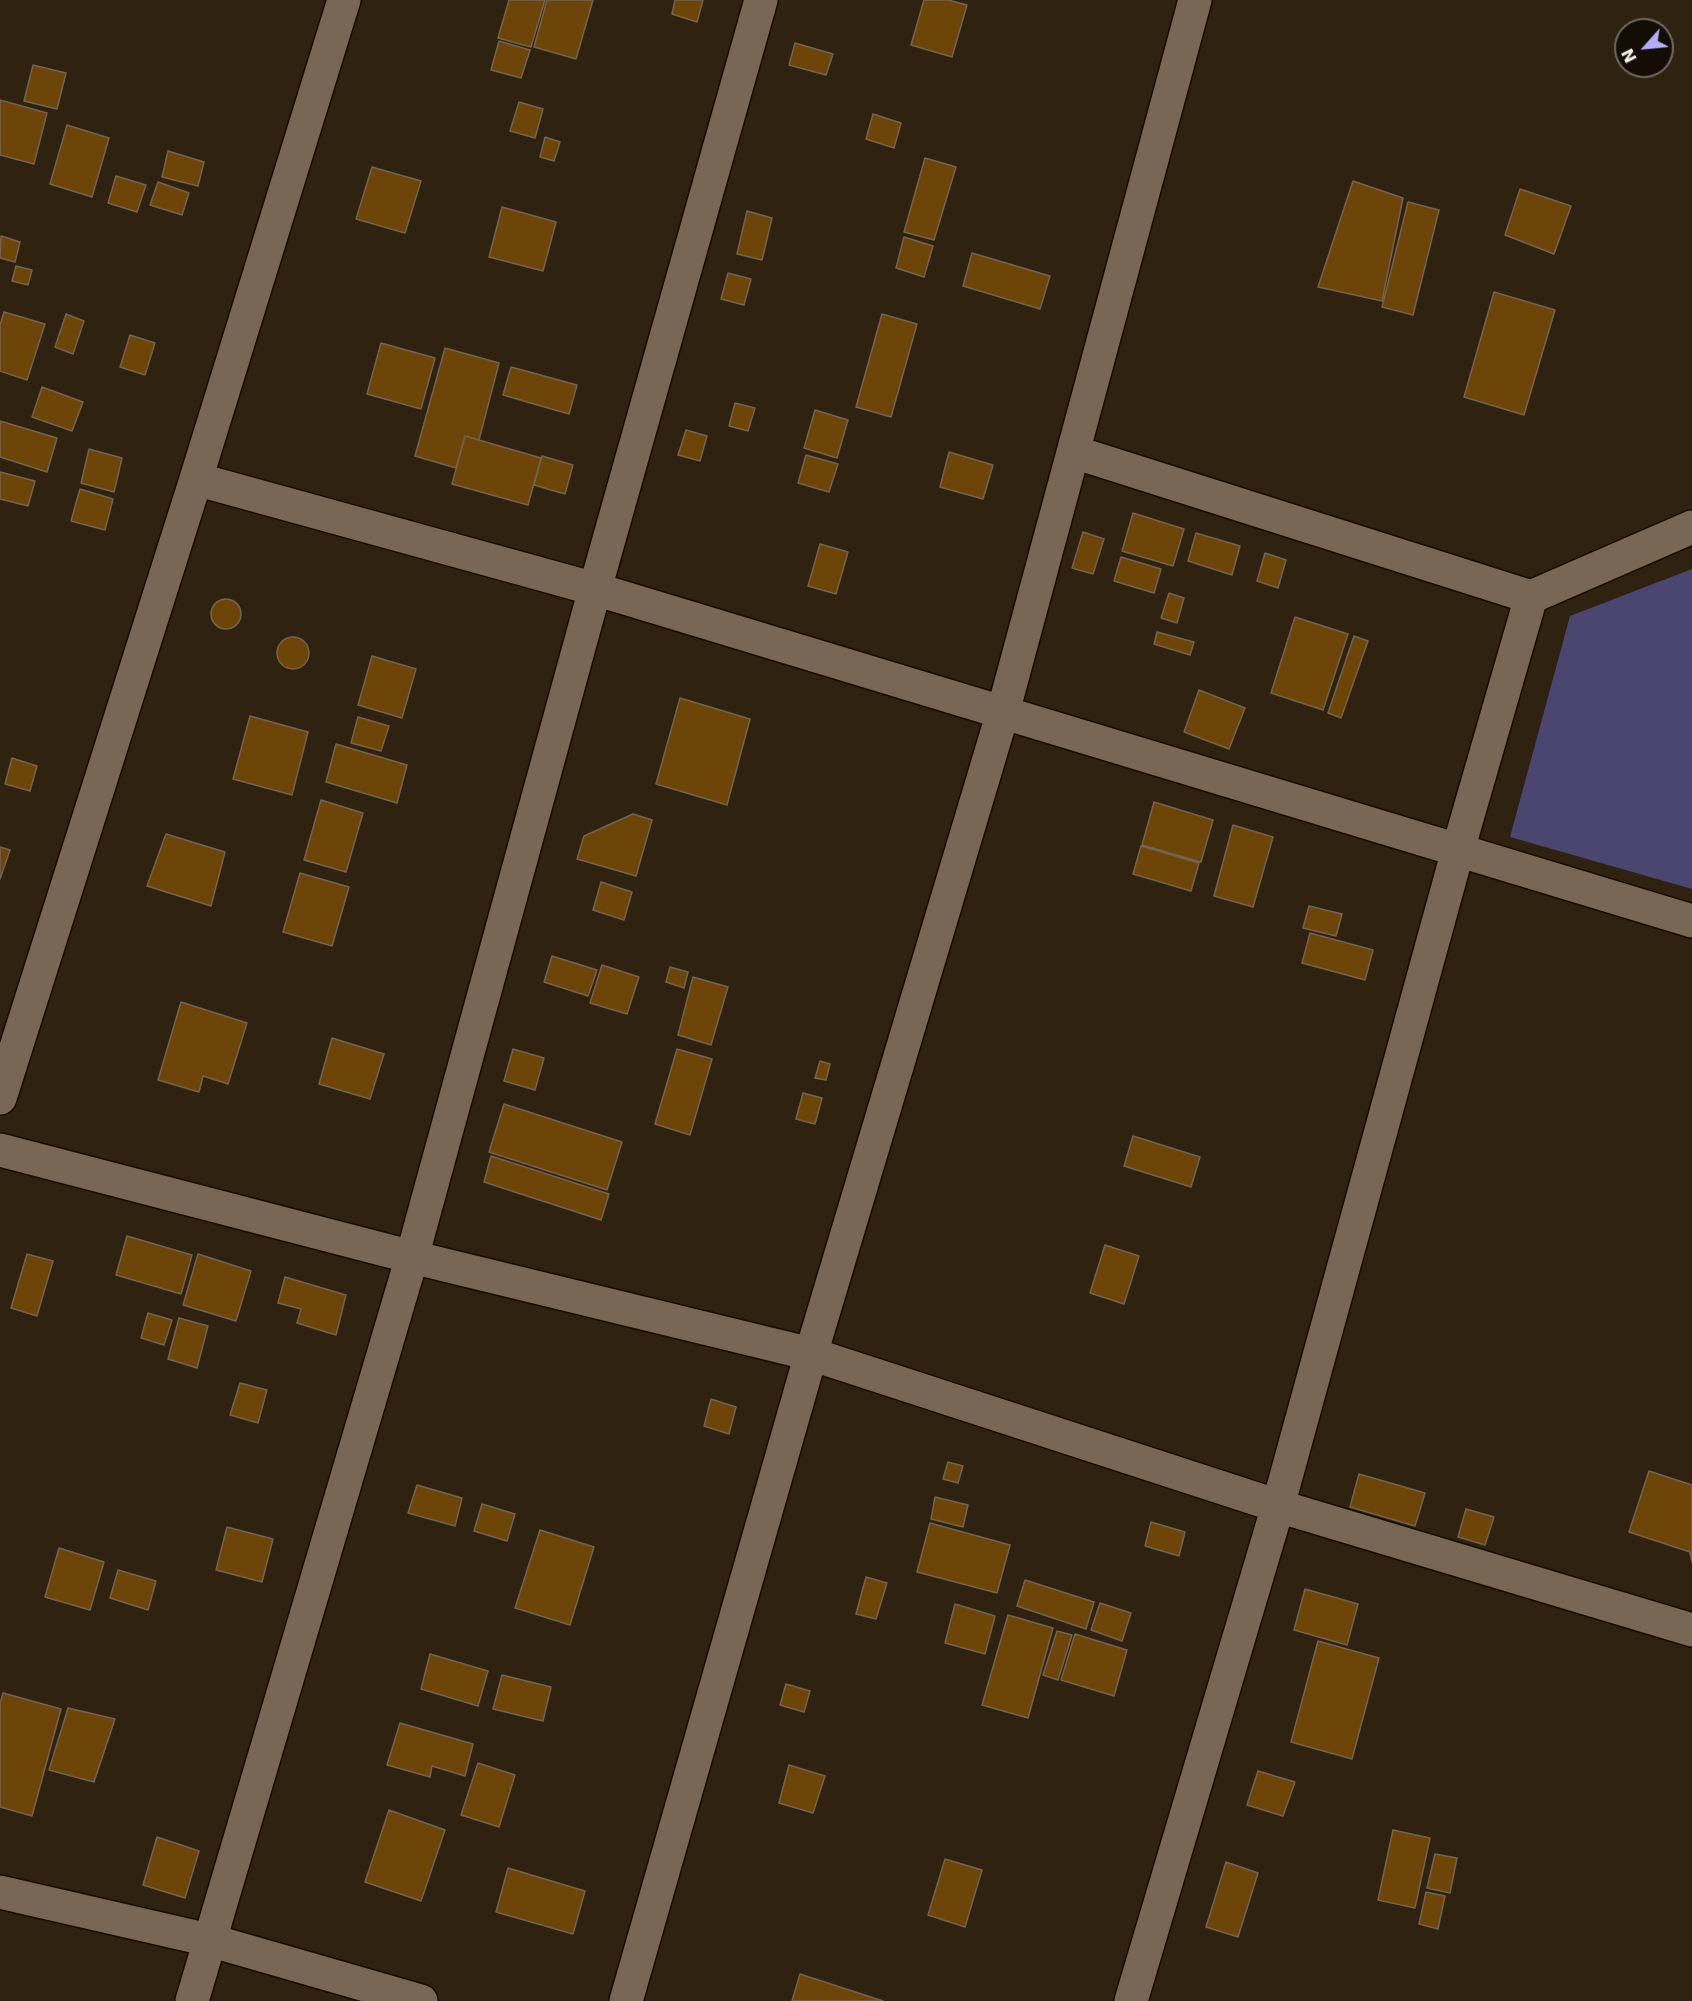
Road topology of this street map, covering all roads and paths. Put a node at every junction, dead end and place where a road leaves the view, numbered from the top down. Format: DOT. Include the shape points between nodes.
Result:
graph roads {
  1 [pos="344,0"];
  2 [pos="761,0"];
  3 [pos="1195,0"];
  4 [pos="1074,452"];
  5 [pos="196,479"];
  6 [pos="1692,527"];
  7 [pos="595,589"];
  8 [pos="1531,597"];
  9 [pos="1003,712"];
  10 [pos="1458,850"];
  11 [pos="1692,921"];
  12 [pos="0,1098"];
  13 [pos="0,1150"];
  14 [pos="412,1257"];
  15 [pos="811,1354"];
  16 [pos="1278,1506"];
  17 [pos="1692,1630"];
  18 [pos="0,1892"];
  19 [pos="208,1940"];
  20 [pos="192,2001"];
  21 [pos="420,2001"];
  22 [pos="626,2001"];
  23 [pos="1131,2001"];
  1 -- 5 [label="street"];
  2 -- 7 [label="street"];
  3 -- 4 [label="street"];
  4 -- 8 [label="street"];
  4 -- 9 [label="street"];
  5 -- 7 [label="street"];
  5 -- 12 [label="street"];
  6 -- 8 [label="street"];
  7 -- 9 [label="street"];
  7 -- 14 [label="street"];
  8 -- 10 [label="street"];
  9 -- 10 [label="street"];
  9 -- 15 [label="street"];
  10 -- 11 [label="street"];
  10 -- 16 [label="street"];
  13 -- 14 [label="street"];
  14 -- 15 [label="street"];
  14 -- 19 [label="street"];
  15 -- 16 [label="street"];
  15 -- 22 [label="street"];
  16 -- 17 [label="street"];
  16 -- 23 [label="street"];
  18 -- 19 [label="street"];
  19 -- 20 [label="street"];
  19 -- 21 [label="street"];
}
